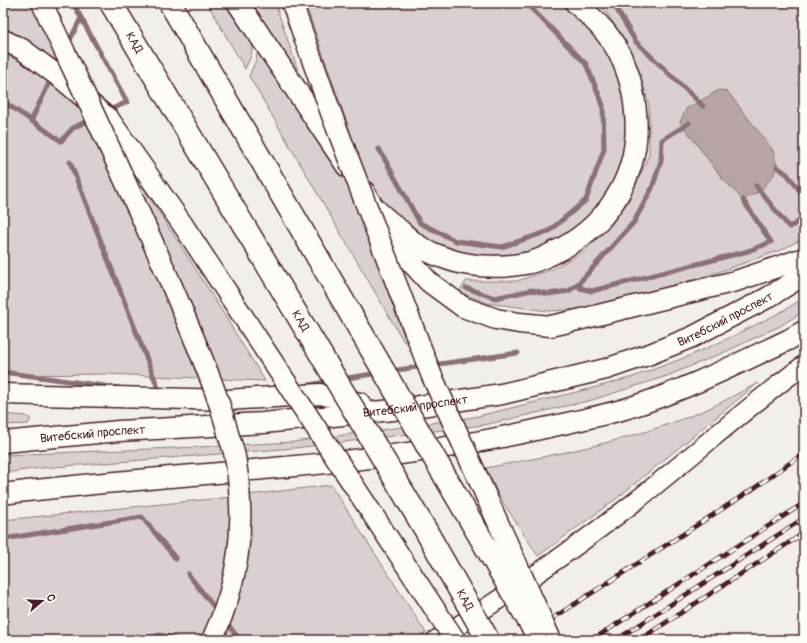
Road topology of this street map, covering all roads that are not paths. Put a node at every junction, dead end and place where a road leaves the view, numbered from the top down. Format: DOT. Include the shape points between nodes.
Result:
graph roads {
  1 [pos="42,3"];
  2 [pos="111,3"];
  3 [pos="170,3"];
  4 [pos="238,3"];
  5 [pos="292,3"];
  6 [pos="576,3"];
  7 [pos="4,41"];
  8 [pos="374,208"];
  9 [pos="804,258"];
  10 [pos="804,275"];
  11 [pos="804,331"];
  12 [pos="804,365"];
  13 [pos="3,394"];
  14 [pos="393,410"];
  15 [pos="3,442"];
  16 [pos="3,494"];
  17 [pos="212,640"];
  18 [pos="436,640"];
  19 [pos="455,640"];
  20 [pos="488,640"];
  21 [pos="540,640"];
  22 [pos="551,640"];
  1 -- 17 [label="main road, bridge" via="165,270 223,411 236,462 241,515 240,544 233,584"];
  2 -- 20 [label="highway, КАД, bridge" via="421,522"];
  3 -- 21 [label="highway, bridge"];
  4 -- 8 [label="highway"];
  5 -- 22 [label="main road, bridge" via="331,113 431,374"];
  6 -- 8 [label="highway" via="602,28 615,46 627,71 635,101 634,156 626,180 603,218 576,240 544,258 523,264 496,266 467,264 438,255 417,245"];
  7 -- 19 [label="main road, bridge" via="22,50 62,79 109,119 183,225"];
  8 -- 9 [label="main road" via="408,260 429,282 463,307 496,319 519,323 551,326 582,320 736,281"];
  10 -- 14 [label="main road, Витебский проспект" via="767,298 692,337 606,369 502,394"];
  11 -- 16 [label="main road" via="674,392 626,408 528,432 410,453 303,466"];
  12 -- 18 [label="main road" via="562,556"];
  13 -- 14 [label="main road" via="228,400 320,394"];
  14 -- 15 [label="main road, Витебский проспект" via="263,423 119,431"];
}
